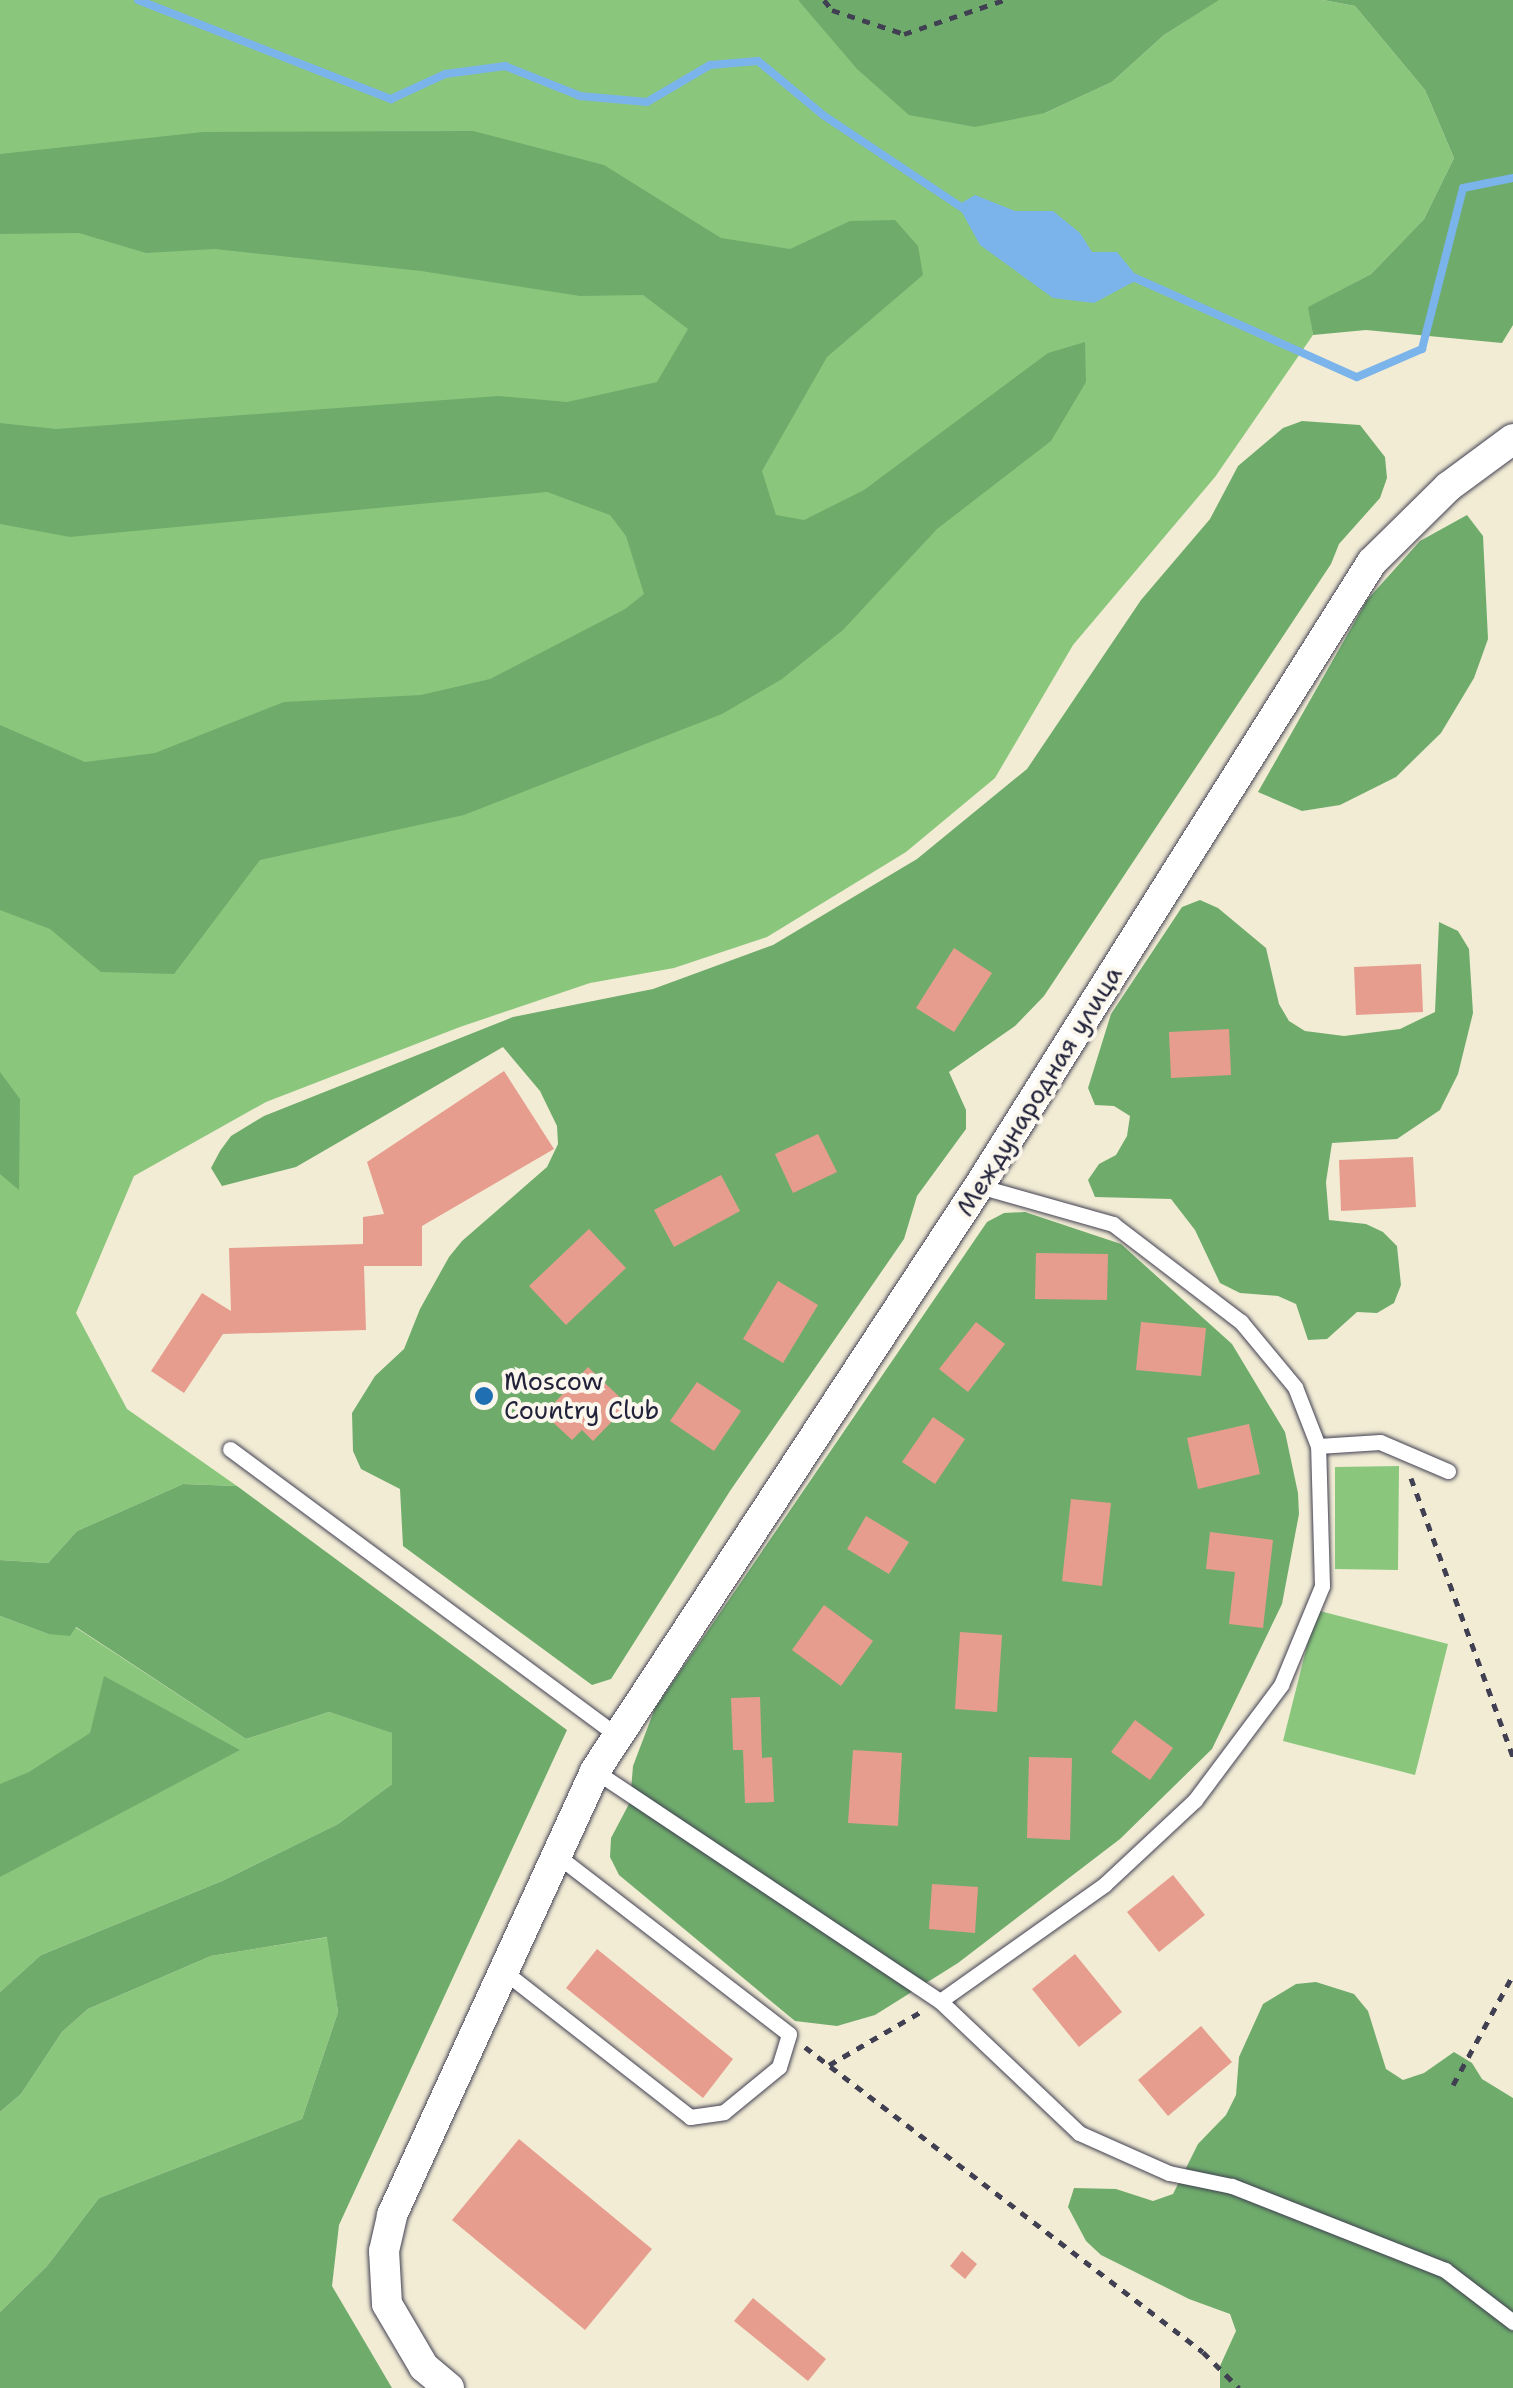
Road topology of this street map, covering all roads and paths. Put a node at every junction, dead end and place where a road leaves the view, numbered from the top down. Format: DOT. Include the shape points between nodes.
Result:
graph roads {
  1 [pos="824,0"];
  2 [pos="1004,0"];
  3 [pos="1513,440"];
  4 [pos="979,1186"];
  5 [pos="1318,1446"];
  6 [pos="230,1449"];
  7 [pos="1401,1450"];
  8 [pos="1448,1470"];
  9 [pos="618,1736"];
  10 [pos="1513,1757"];
  11 [pos="595,1771"];
  12 [pos="558,1856"];
  13 [pos="506,1973"];
  14 [pos="1513,1975"];
  15 [pos="940,2001"];
  16 [pos="789,2034"];
  17 [pos="829,2065"];
  18 [pos="1454,2084"];
  19 [pos="1513,2322"];
  20 [pos="449,2388"];
  21 [pos="1239,2388"];
  1 -- 2 [label="path" via="832,10 904,34"];
  3 -- 4 [label="street, Международная улица" via="1448,487 1372,562"];
  4 -- 5 [label="lane" via="1113,1224 1241,1322 1294,1387"];
  4 -- 9 [label="street, Международная улица"];
  5 -- 7 [label="lane" via="1380,1442"];
  5 -- 15 [label="lane" via="1322,1586 1282,1685 1194,1800 1106,1884"];
  6 -- 9 [label="lane"];
  7 -- 8 [label="lane"];
  7 -- 10 [label="path"];
  9 -- 11 [label="street, Международная улица"];
  11 -- 12 [label="street, Международная улица"];
  11 -- 15 [label="lane"];
  12 -- 13 [label="street, Международная улица"];
  12 -- 16 [label="lane"];
  13 -- 16 [label="lane" via="690,2116 724,2112 779,2067"];
  13 -- 20 [label="street, Международная улица" via="392,2216 384,2251 387,2304 424,2367"];
  14 -- 18 [label="path"];
  15 -- 17 [label="path"];
  15 -- 19 [label="lane" via="1079,2132 1170,2172 1232,2186 1444,2270"];
  16 -- 17 [label="path"];
  17 -- 21 [label="path" via="1203,2352"];
}
